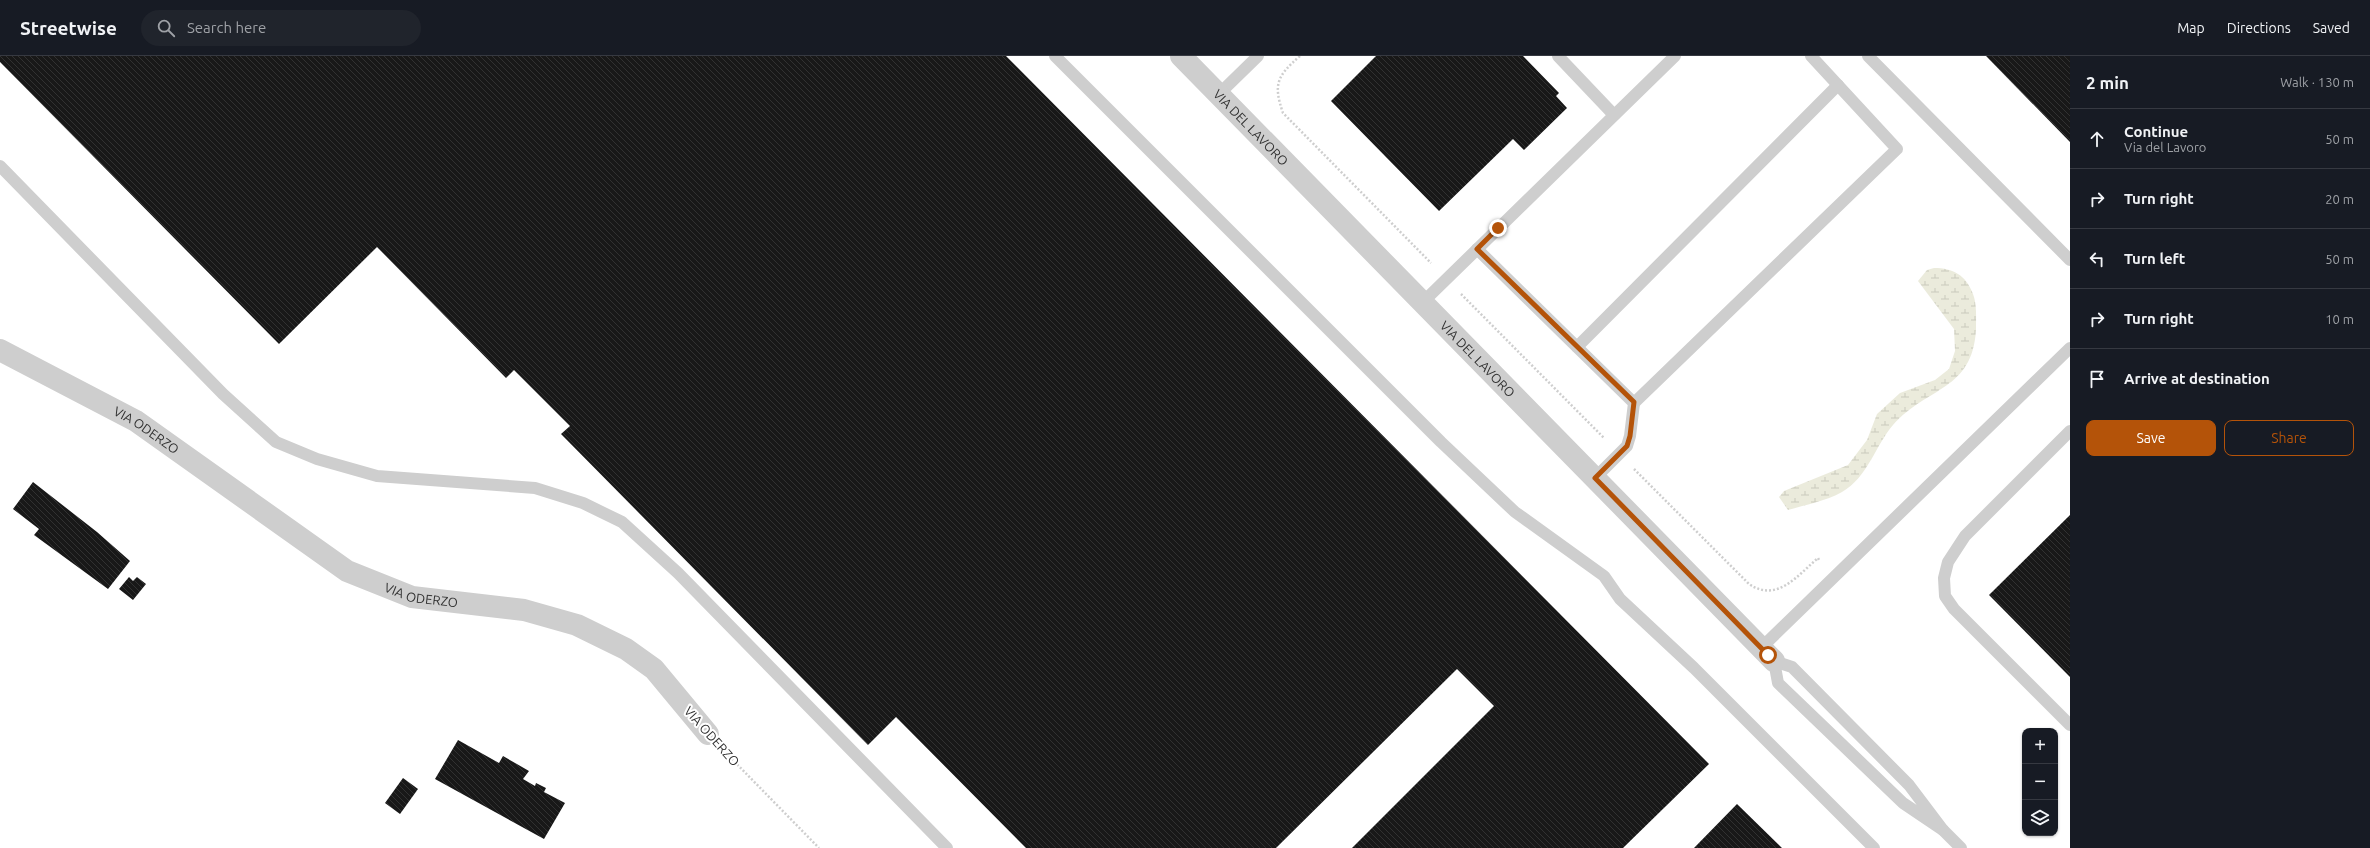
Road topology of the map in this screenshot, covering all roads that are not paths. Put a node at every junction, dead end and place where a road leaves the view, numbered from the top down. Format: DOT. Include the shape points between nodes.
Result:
graph roads {
  1 [pos="1055,56"];
  2 [pos="1181,56"];
  3 [pos="1258,56"];
  4 [pos="1558,56"];
  5 [pos="1675,56"];
  6 [pos="1811,56"];
  7 [pos="1868,56"];
  8 [pos="1838,85"];
  9 [pos="1220,94"];
  10 [pos="1614,115"];
  11 [pos="0,166"];
  12 [pos="1477,249"];
  13 [pos="2070,260"];
  14 [pos="1423,302"];
  15 [pos="1577,347"];
  16 [pos="2070,348"];
  17 [pos="0,350"];
  18 [pos="1634,402"];
  19 [pos="2070,431"];
  20 [pos="1595,478"];
  21 [pos="1768,655"];
  22 [pos="2070,725"];
  23 [pos="708,734"];
  24 [pos="1943,830"];
  25 [pos="947,848"];
  26 [pos="1874,848"];
  27 [pos="1961,848"];
  1 -- 26 [label="lane" via="1441,442 1515,512 1604,576 1620,599 1694,668"];
  2 -- 9 [label="street, VIA DEL LAVORO"];
  3 -- 9 [label="lane"];
  4 -- 10 [label="lane"];
  5 -- 10 [label="lane"];
  6 -- 8 [label="lane"];
  7 -- 13 [label="lane"];
  8 -- 15 [label="lane"];
  8 -- 18 [label="lane" via="1897,149"];
  9 -- 14 [label="street, VIA DEL LAVORO"];
  10 -- 12 [label="lane"];
  11 -- 25 [label="lane" via="223,394 276,442 317,459 377,476 535,488 583,503 622,522 678,574"];
  12 -- 14 [label="lane"];
  12 -- 15 [label="lane"];
  14 -- 20 [label="street, VIA DEL LAVORO"];
  15 -- 18 [label="lane"];
  16 -- 21 [label="lane" via="1834,577"];
  17 -- 23 [label="street, VIA ODERZO" via="136,421 347,571 412,597 524,610 577,625 626,649 654,670"];
  18 -- 20 [label="lane" via="1627,446"];
  19 -- 22 [label="lane" via="1965,536 1948,562 1944,578 1945,596 1954,609"];
  20 -- 21 [label="street, VIA DEL LAVORO"];
  21 -- 24 [label="lane" via="1798,673 1909,785"];
  21 -- 24 [label="lane" via="1778,683 1903,803"];
  24 -- 27 [label="lane"];
}
